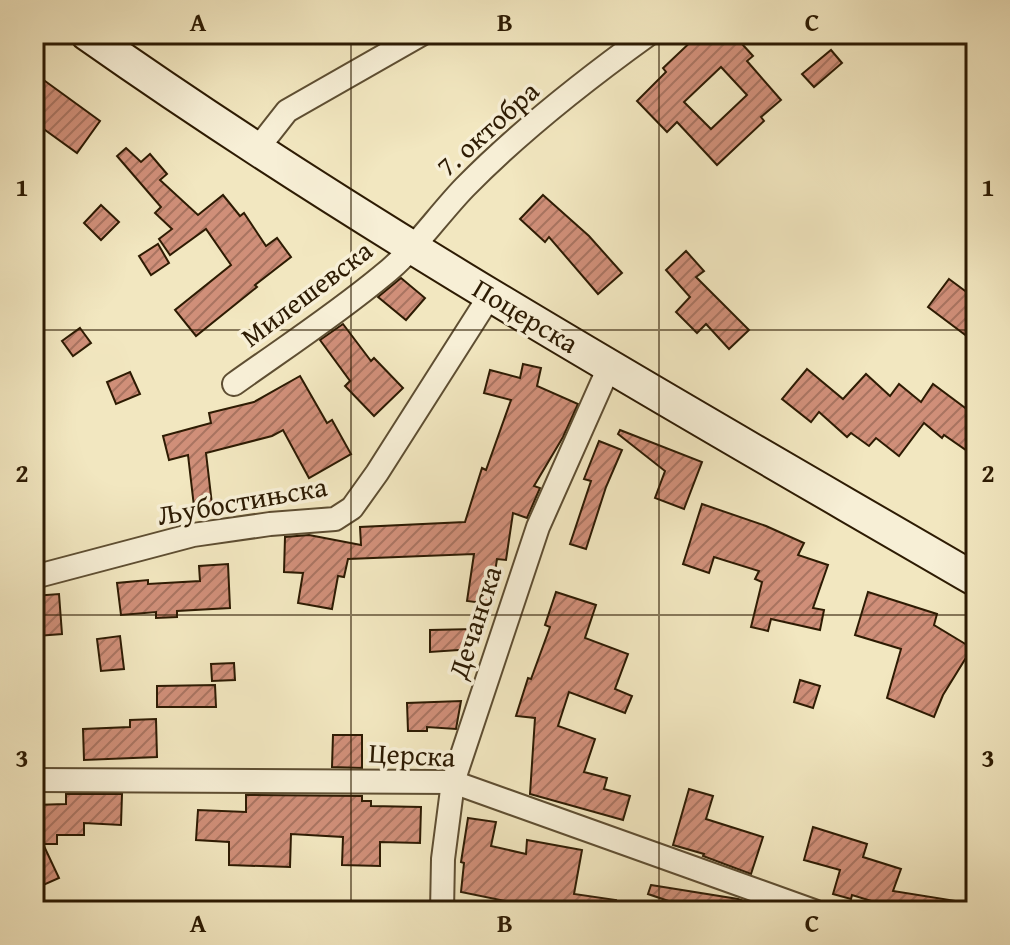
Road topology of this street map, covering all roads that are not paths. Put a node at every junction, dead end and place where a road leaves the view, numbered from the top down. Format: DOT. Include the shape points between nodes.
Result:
graph roads {
  1 [pos="87,34"];
  2 [pos="422,34"];
  3 [pos="649,34"];
  4 [pos="258,148"];
  5 [pos="413,247"];
  6 [pos="491,294"];
  7 [pos="610,365"];
  8 [pos="234,384"];
  9 [pos="34,577"];
  10 [pos="976,580"];
  11 [pos="34,780"];
  12 [pos="453,782"];
  13 [pos="442,911"];
  14 [pos="814,911"];
  1 -- 4 [label="main road, Поцерска"];
  2 -- 4 [label="street" via="287,111"];
  3 -- 5 [label="street, 7. октобра" via="593,74 498,157"];
  4 -- 5 [label="main road, Поцерска"];
  5 -- 6 [label="main road, Поцерска"];
  5 -- 8 [label="street, Милешевска" via="384,275"];
  6 -- 7 [label="main road, Поцерска"];
  6 -- 9 [label="street, Љубостињска" via="361,497 335,519 193,535"];
  7 -- 10 [label="main road, Поцерска"];
  7 -- 12 [label="street, Дечанска" via="538,527"];
  11 -- 12 [label="street, Церска"];
  12 -- 13 [label="street, Дечанска"];
  12 -- 14 [label="street, Церска"];
}
